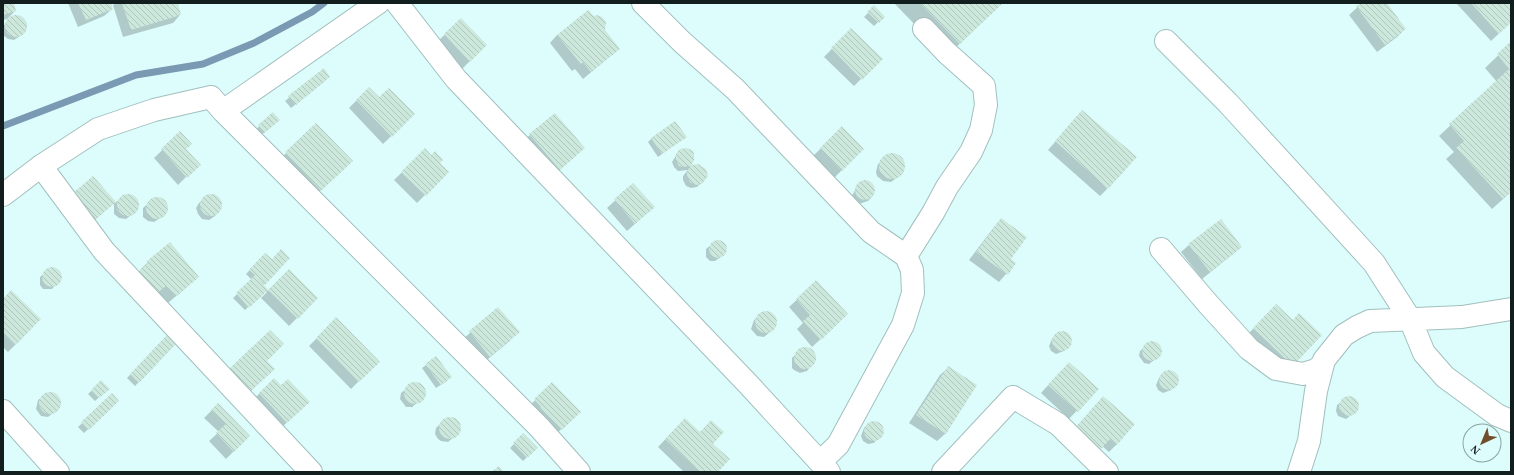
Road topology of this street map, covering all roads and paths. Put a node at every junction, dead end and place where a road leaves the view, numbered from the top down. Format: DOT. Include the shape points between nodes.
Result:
graph roads {
  1 [pos="378,3"];
  2 [pos="397,3"];
  3 [pos="643,3"];
  4 [pos="924,29"];
  5 [pos="1166,41"];
  6 [pos="223,111"];
  7 [pos="41,166"];
  8 [pos="3,195"];
  9 [pos="1161,249"];
  10 [pos="906,256"];
  11 [pos="1510,310"];
  12 [pos="1410,319"];
  13 [pos="1323,364"];
  14 [pos="3,411"];
  15 [pos="1511,421"];
  16 [pos="824,467"];
  17 [pos="58,472"];
  18 [pos="311,472"];
  19 [pos="579,472"];
  20 [pos="943,472"];
  21 [pos="1107,472"];
  22 [pos="1299,472"];
  1 -- 6 [label="street"];
  2 -- 16 [label="street" via="456,79 749,384"];
  3 -- 10 [label="street" via="735,89 871,232"];
  4 -- 10 [label="street" via="984,86 986,105 981,130 971,152"];
  5 -- 12 [label="street" via="1228,103 1374,263"];
  6 -- 7 [label="street" via="211,96 154,110 98,129"];
  6 -- 19 [label="street" via="539,427"];
  7 -- 8 [label="street"];
  7 -- 18 [label="street" via="104,251"];
  9 -- 13 [label="street" via="1249,349 1276,370 1303,374 1316,370"];
  10 -- 16 [label="street" via="912,270 913,293 903,325"];
  11 -- 12 [label="street" via="1462,317"];
  12 -- 13 [label="street" via="1370,321 1357,327 1344,335"];
  12 -- 15 [label="street" via="1424,353 1445,377 1497,415"];
  13 -- 22 [label="street" via="1308,441"];
  14 -- 17 [label="street"];
  20 -- 21 [label="street" via="1013,397 1058,424"];
}
